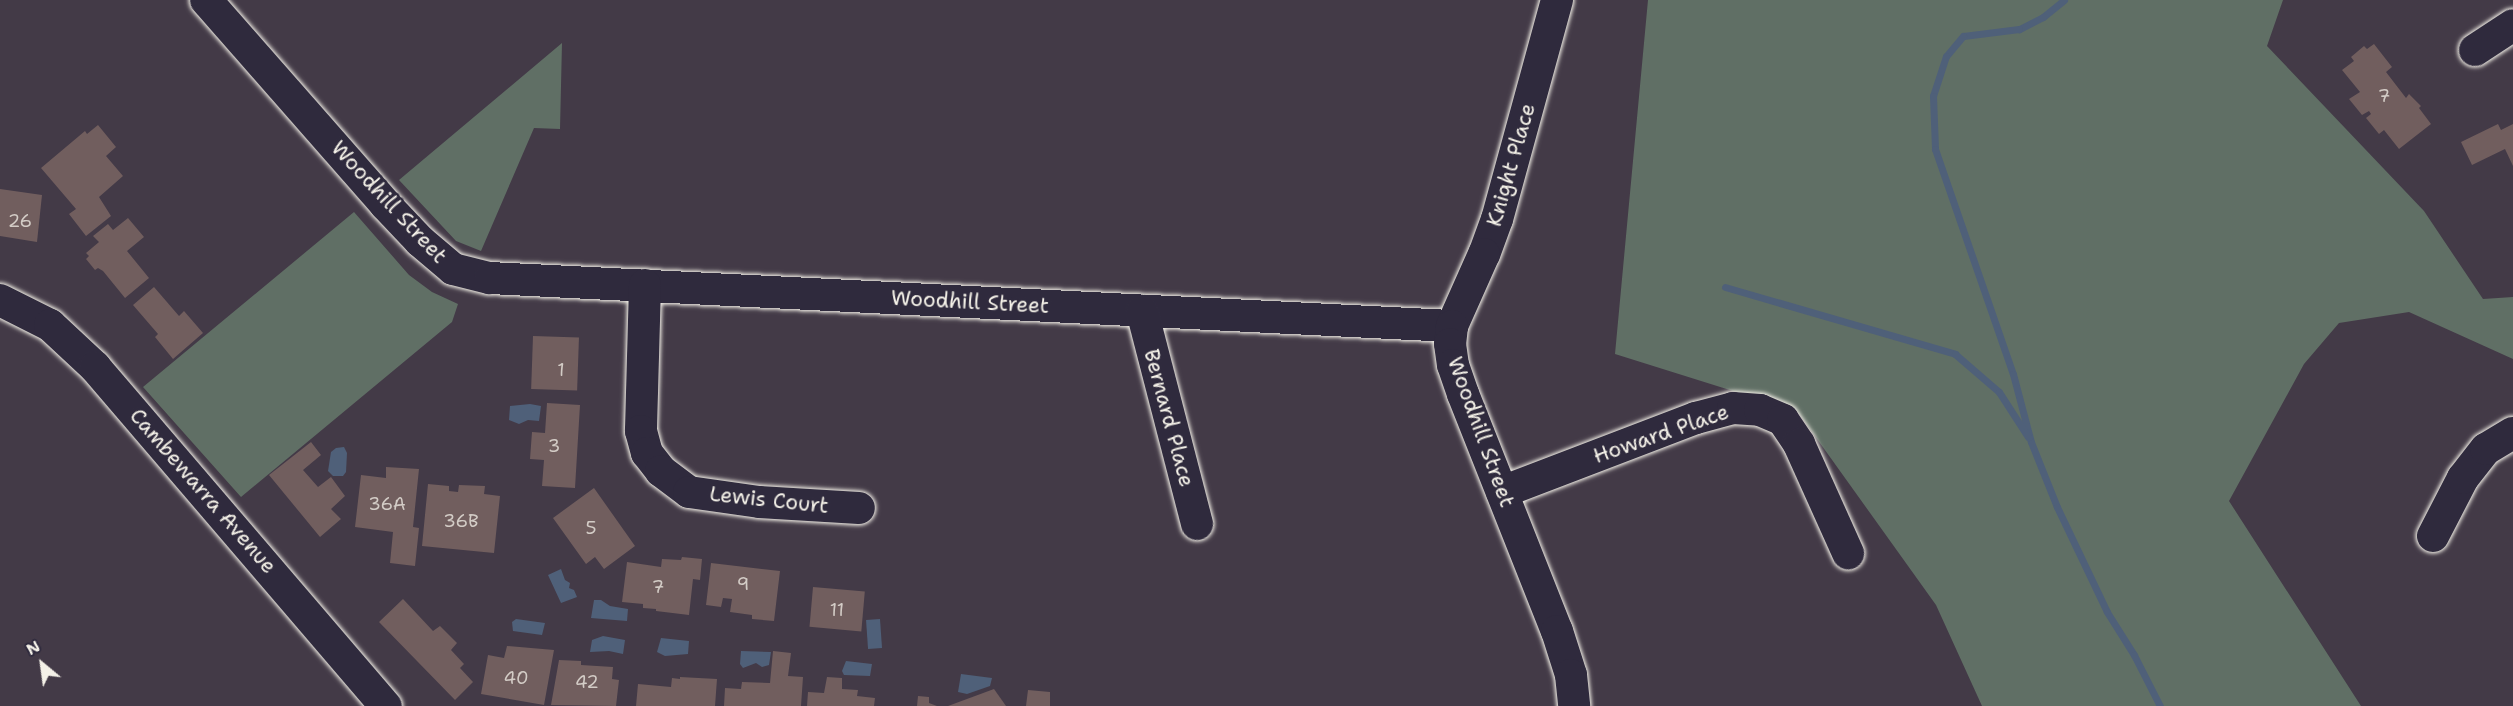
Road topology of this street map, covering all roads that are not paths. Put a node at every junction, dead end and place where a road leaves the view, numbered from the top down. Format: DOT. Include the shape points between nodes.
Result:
graph roads {
  1 [pos="206,0"];
  2 [pos="1557,0"];
  3 [pos="2513,25"];
  4 [pos="2475,50"];
  5 [pos="645,285"];
  6 [pos="1,305"];
  7 [pos="1142,311"];
  8 [pos="1452,326"];
  9 [pos="2513,434"];
  10 [pos="1502,492"];
  11 [pos="859,508"];
  12 [pos="1197,524"];
  13 [pos="2433,536"];
  14 [pos="1848,553"];
  15 [pos="386,706"];
  16 [pos="1574,706"];
  1 -- 5 [label="street, Woodhill Street" via="399,219 453,269 490,278"];
  2 -- 8 [label="street, Knight Place" via="1497,219"];
  3 -- 4 [label="street"];
  5 -- 7 [label="street, Woodhill Street"];
  5 -- 11 [label="street, Lewis Court" via="641,431 647,453 661,471 689,492 759,502"];
  6 -- 15 [label="street, Cambewarra Avenue" via="50,325 95,367"];
  7 -- 8 [label="street, Woodhill Street"];
  7 -- 12 [label="street, Bernard Place"];
  8 -- 10 [label="street, Woodhill Street" via="1453,365"];
  9 -- 13 [label="street" via="2486,449 2463,478"];
  10 -- 14 [label="street, Howard Place" via="1696,418 1733,408 1760,410 1783,420 1799,444"];
  10 -- 16 [label="street, Woodhill Street" via="1557,631 1571,675"];
}
